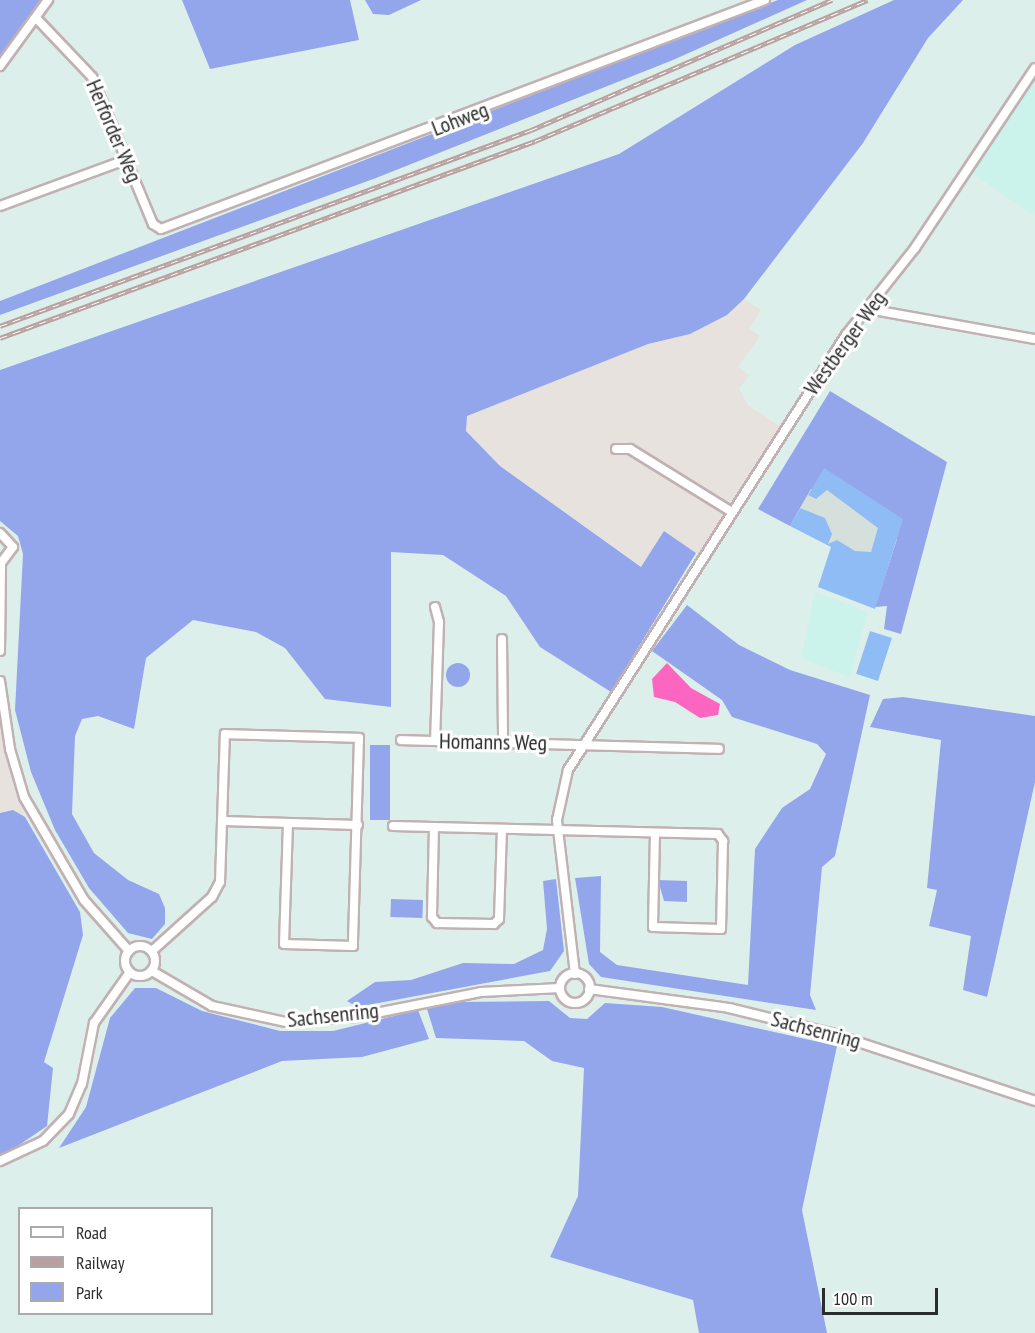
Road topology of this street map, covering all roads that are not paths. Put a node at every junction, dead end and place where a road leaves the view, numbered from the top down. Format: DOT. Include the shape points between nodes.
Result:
graph roads {
  1 [pos="48,0"];
  2 [pos="765,0"];
  3 [pos="745,4"];
  4 [pos="38,20"];
  5 [pos="0,66"];
  6 [pos="1035,68"];
  7 [pos="128,159"];
  8 [pos="0,206"];
  9 [pos="153,224"];
  10 [pos="868,309"];
  11 [pos="1035,339"];
  12 [pos="616,448"];
  13 [pos="732,512"];
  14 [pos="0,533"];
  15 [pos="1,564"];
  16 [pos="435,607"];
  17 [pos="502,639"];
  18 [pos="0,651"];
  19 [pos="0,681"];
  20 [pos="401,740"];
  21 [pos="435,741"];
  22 [pos="503,743"];
  23 [pos="585,745"];
  24 [pos="719,749"];
  25 [pos="223,821"];
  26 [pos="288,823"];
  27 [pos="358,825"];
  28 [pos="393,826"];
  29 [pos="434,827"];
  30 [pos="502,829"];
  31 [pos="559,831"];
  32 [pos="655,834"];
  33 [pos="129,951"];
  34 [pos="152,951"];
  35 [pos="152,971"];
  36 [pos="130,972"];
  37 [pos="575,974"];
  38 [pos="560,988"];
  39 [pos="589,989"];
  40 [pos="1035,1101"];
  41 [pos="0,1161"];
  1 -- 4 [label="street"];
  2 -- 3 [label="street, Lohweg"];
  3 -- 9 [label="street, Lohweg" via="242,201 167,227"];
  4 -- 5 [label="street"];
  4 -- 7 [label="street, Herforder Weg" via="92,77"];
  6 -- 10 [label="street, Westberger Weg" via="915,248"];
  7 -- 8 [label="street"];
  7 -- 9 [label="street, Herforder Weg"];
  10 -- 11 [label="street"];
  10 -- 13 [label="street, Westberger Weg"];
  12 -- 13 [label="street" via="630,449"];
  13 -- 23 [label="street, Westberger Weg"];
  14 -- 15 [label="street" via="13,547"];
  15 -- 18 [label="street"];
  16 -- 21 [label="street"];
  17 -- 22 [label="street"];
  19 -- 33 [label="street" via="10,749 24,796 84,900"];
  20 -- 21 [label="street, Homanns Weg"];
  21 -- 22 [label="street, Homanns Weg"];
  22 -- 23 [label="street, Homanns Weg"];
  23 -- 24 [label="street, Homanns Weg"];
  23 -- 31 [label="street, Westberger Weg" via="560,793"];
  25 -- 26 [label="street"];
  25 -- 27 [label="street" via="225,734 359,738"];
  25 -- 34 [label="street" via="217,890"];
  26 -- 27 [label="street"];
  26 -- 27 [label="street" via="284,944 354,946"];
  28 -- 29 [label="street"];
  29 -- 30 [label="street"];
  29 -- 30 [label="street" via="432,917 437,923 494,924 499,919"];
  30 -- 31 [label="street"];
  31 -- 32 [label="street"];
  31 -- 37 [label="street, Westberger Weg"];
  32 -- 32 [label="street" via="722,837 721,929 653,927"];
  33 -- 34 [label="street" via="142,946"];
  33 -- 36 [label="street" via="125,962"];
  34 -- 35 [label="street"];
  35 -- 36 [label="street" via="141,976"];
  35 -- 38 [label="street, Sachsenring" via="212,1006 286,1022 356,1017 481,992"];
  36 -- 41 [label="street" via="94,1023 82,1084 69,1114 43,1142"];
  37 -- 38 [label="street" via="565,978"];
  37 -- 39 [label="street" via="585,978"];
  38 -- 39 [label="street, Sachsenring" via="574,1003"];
  39 -- 40 [label="street, Sachsenring" via="729,1008 824,1031"];
}
